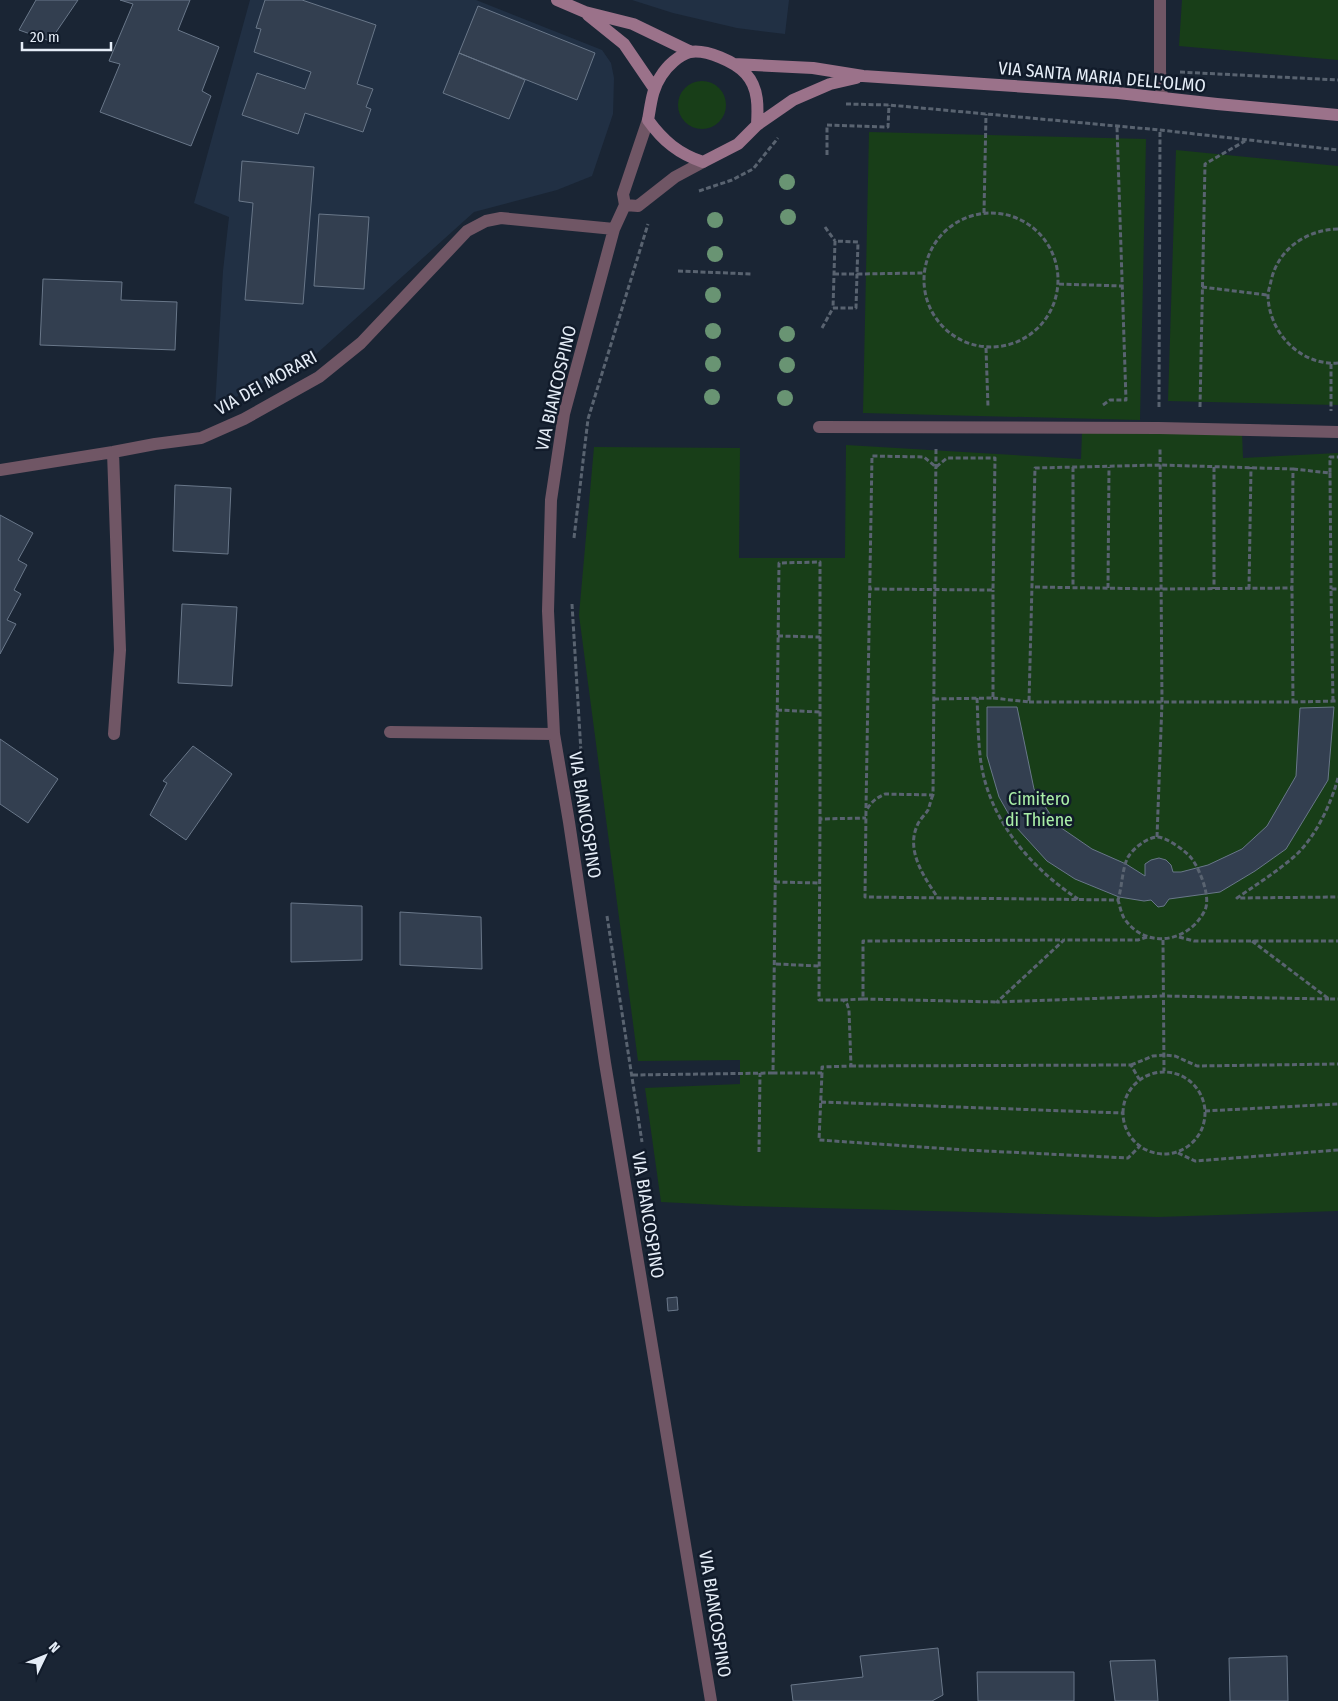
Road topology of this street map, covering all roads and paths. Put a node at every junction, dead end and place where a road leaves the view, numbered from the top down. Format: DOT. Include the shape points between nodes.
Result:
graph roads {
  1 [pos="557,0"];
  2 [pos="1160,0"];
  3 [pos="585,12"];
  4 [pos="692,52"];
  5 [pos="734,64"];
  6 [pos="1160,71"];
  7 [pos="864,76"];
  8 [pos="1338,80"];
  9 [pos="654,88"];
  10 [pos="1162,98"];
  11 [pos="837,104"];
  12 [pos="889,105"];
  13 [pos="986,114"];
  14 [pos="1338,115"];
  15 [pos="648,120"];
  16 [pos="757,125"];
  17 [pos="1117,127"];
  18 [pos="1160,130"];
  19 [pos="781,135"];
  20 [pos="1246,141"];
  21 [pos="1338,150"];
  22 [pos="827,155"];
  23 [pos="703,162"];
  24 [pos="692,194"];
  25 [pos="625,205"];
  26 [pos="984,213"];
  27 [pos="649,222"];
  28 [pos="825,227"];
  29 [pos="614,229"];
  30 [pos="1338,229"];
  31 [pos="835,241"];
  32 [pos="678,271"];
  33 [pos="924,273"];
  34 [pos="752,274"];
  35 [pos="834,274"];
  36 [pos="857,274"];
  37 [pos="1059,284"];
  38 [pos="1122,286"];
  39 [pos="1202,287"];
  40 [pos="1268,295"];
  41 [pos="833,308"];
  42 [pos="822,328"];
  43 [pos="986,348"];
  44 [pos="1338,363"];
  45 [pos="1331,364"];
  46 [pos="1208,408"];
  47 [pos="819,427"];
  48 [pos="937,428"];
  49 [pos="988,428"];
  50 [pos="1083,428"];
  51 [pos="1159,428"];
  52 [pos="1335,432"];
  53 [pos="113,452"];
  54 [pos="1338,457"];
  55 [pos="1160,465"];
  56 [pos="936,467"];
  57 [pos="1073,467"];
  58 [pos="1109,467"];
  59 [pos="1214,467"];
  60 [pos="1251,468"];
  61 [pos="1293,469"];
  62 [pos="0,470"];
  63 [pos="1330,473"];
  64 [pos="573,542"];
  65 [pos="1032,587"];
  66 [pos="1073,587"];
  67 [pos="1108,588"];
  68 [pos="1292,588"];
  69 [pos="1331,588"];
  70 [pos="870,589"];
  71 [pos="935,589"];
  72 [pos="1161,589"];
  73 [pos="1214,589"];
  74 [pos="1249,589"];
  75 [pos="1338,589"];
  76 [pos="993,590"];
  77 [pos="572,599"];
  78 [pos="778,636"];
  79 [pos="820,637"];
  80 [pos="977,698"];
  81 [pos="993,698"];
  82 [pos="934,699"];
  83 [pos="1333,701"];
  84 [pos="1338,701"];
  85 [pos="1030,702"];
  86 [pos="1162,702"];
  87 [pos="1293,702"];
  88 [pos="777,710"];
  89 [pos="820,712"];
  90 [pos="390,732"];
  91 [pos="114,734"];
  92 [pos="554,734"];
  93 [pos="581,753"];
  94 [pos="1338,778"];
  95 [pos="933,794"];
  96 [pos="866,811"];
  97 [pos="820,818"];
  98 [pos="866,818"];
  99 [pos="1157,837"];
  100 [pos="775,882"];
  101 [pos="820,883"];
  102 [pos="1338,897"];
  103 [pos="938,898"];
  104 [pos="1079,900"];
  105 [pos="1118,900"];
  106 [pos="606,910"];
  107 [pos="1148,936"];
  108 [pos="1178,936"];
  109 [pos="1064,940"];
  110 [pos="1163,940"];
  111 [pos="1251,941"];
  112 [pos="1338,941"];
  113 [pos="776,964"];
  114 [pos="819,966"];
  115 [pos="1163,996"];
  116 [pos="863,998"];
  117 [pos="1329,999"];
  118 [pos="1338,999"];
  119 [pos="842,1000"];
  120 [pos="997,1002"];
  121 [pos="1164,1055"];
  122 [pos="1338,1064"];
  123 [pos="1131,1065"];
  124 [pos="851,1066"];
  125 [pos="1164,1071"];
  126 [pos="760,1072"];
  127 [pos="773,1073"];
  128 [pos="822,1073"];
  129 [pos="633,1075"];
  130 [pos="1139,1079"];
  131 [pos="820,1102"];
  132 [pos="1338,1104"];
  133 [pos="1205,1111"];
  134 [pos="1122,1113"];
  135 [pos="1139,1147"];
  136 [pos="1338,1150"];
  137 [pos="644,1151"];
  138 [pos="759,1152"];
  139 [pos="1178,1152"];
  140 [pos="712,1701"];
  1 -- 3 [label="main road"];
  2 -- 6 [label="street"];
  3 -- 4 [label="main road" via="633,24"];
  3 -- 9 [label="main road" via="624,44"];
  4 -- 5 [label="main road" via="721,57"];
  4 -- 9 [label="main road" via="670,64"];
  5 -- 7 [label="main road, VIA SANTA MARIA DELL'OLMO" via="813,68"];
  5 -- 16 [label="main road" via="746,74 755,89"];
  6 -- 8 [label="path"];
  6 -- 10 [label="street"];
  7 -- 10 [label="main road, VIA SANTA MARIA DELL'OLMO"];
  7 -- 16 [label="main road, VIA SANTA MARIA DELL'OLMO" via="830,84 793,100"];
  9 -- 15 [label="main road"];
  10 -- 14 [label="main road, VIA SANTA MARIA DELL'OLMO"];
  11 -- 12 [label="path"];
  12 -- 13 [label="path"];
  12 -- 22 [label="path" via="888,127 828,125"];
  13 -- 17 [label="path"];
  13 -- 26 [label="path"];
  15 -- 23 [label="main road" via="671,146 686,157"];
  15 -- 25 [label="street, VIA BIANCOSPINO" via="623,194"];
  16 -- 23 [label="main road" via="738,144"];
  17 -- 18 [label="path"];
  17 -- 38 [label="path"];
  18 -- 20 [label="path"];
  18 -- 51 [label="path"];
  19 -- 24 [label="path" via="753,169"];
  20 -- 21 [label="path"];
  20 -- 39 [label="path" via="1205,164"];
  23 -- 25 [label="street" via="675,177 638,206"];
  25 -- 29 [label="street, VIA BIANCOSPINO"];
  26 -- 33 [label="path" via="962,219 948,228 936,241"];
  26 -- 37 [label="path" via="1014,216 1042,236 1052,250"];
  27 -- 64 [label="path" via="588,419"];
  28 -- 31 [label="path"];
  29 -- 53 [label="street, VIA DEI MORARI" via="501,218 486,222 467,231 361,343 319,376 244,419 201,438"];
  29 -- 92 [label="street, VIA BIANCOSPINO" via="564,414 551,500 548,611"];
  30 -- 40 [label="path" via="1307,235 1292,245 1273,272"];
  31 -- 35 [label="path"];
  31 -- 36 [label="path" via="858,242"];
  32 -- 34 [label="path"];
  33 -- 36 [label="path"];
  33 -- 43 [label="path" via="924,291 939,324 968,344"];
  35 -- 36 [label="path"];
  35 -- 41 [label="path"];
  36 -- 41 [label="path" via="856,308"];
  37 -- 38 [label="path"];
  37 -- 43 [label="path" via="1052,310 1036,331 1004,347"];
  38 -- 50 [label="path" via="1126,400 1110,400 1092,413"];
  39 -- 40 [label="path"];
  39 -- 46 [label="path" via="1199,407"];
  40 -- 45 [label="path" via="1275,325 1284,340 1297,352"];
  41 -- 42 [label="path"];
  43 -- 49 [label="path"];
  44 -- 45 [label="path"];
  45 -- 52 [label="path"];
  47 -- 48 [label="street"];
  48 -- 49 [label="street"];
  48 -- 56 [label="path"];
  49 -- 50 [label="street"];
  50 -- 51 [label="street"];
  51 -- 52 [label="street"];
  51 -- 55 [label="path"];
  53 -- 62 [label="street, VIA DEI MORARI"];
  53 -- 91 [label="street" via="120,650"];
  54 -- 63 [label="path" via="1330,457"];
  55 -- 58 [label="path"];
  55 -- 59 [label="path"];
  55 -- 72 [label="path"];
  56 -- 70 [label="path" via="924,457 872,456"];
  56 -- 71 [label="path"];
  56 -- 76 [label="path" via="947,458 995,458"];
  57 -- 58 [label="path"];
  57 -- 65 [label="path" via="1034,468"];
  57 -- 66 [label="path"];
  58 -- 67 [label="path"];
  59 -- 60 [label="path"];
  59 -- 73 [label="path"];
  60 -- 61 [label="path"];
  60 -- 74 [label="path"];
  61 -- 63 [label="path"];
  61 -- 68 [label="path"];
  63 -- 69 [label="path"];
  65 -- 66 [label="path"];
  65 -- 85 [label="path"];
  66 -- 67 [label="path"];
  67 -- 72 [label="path"];
  68 -- 74 [label="path"];
  68 -- 87 [label="path"];
  69 -- 75 [label="path"];
  69 -- 83 [label="path"];
  70 -- 71 [label="path"];
  70 -- 96 [label="path"];
  71 -- 76 [label="path"];
  71 -- 82 [label="path"];
  72 -- 73 [label="path"];
  72 -- 86 [label="path"];
  73 -- 74 [label="path"];
  76 -- 81 [label="path"];
  77 -- 93 [label="path"];
  78 -- 79 [label="path"];
  78 -- 79 [label="path" via="779,563 820,562"];
  78 -- 88 [label="path"];
  79 -- 89 [label="path"];
  80 -- 81 [label="path"];
  80 -- 82 [label="path"];
  80 -- 104 [label="path" via="981,764 1001,820 1023,852 1043,873"];
  81 -- 85 [label="path"];
  82 -- 95 [label="path"];
  83 -- 84 [label="path"];
  83 -- 87 [label="path"];
  85 -- 86 [label="path"];
  86 -- 87 [label="path"];
  86 -- 99 [label="path"];
  88 -- 89 [label="path"];
  88 -- 100 [label="path"];
  89 -- 97 [label="path"];
  90 -- 92 [label="street, VIA BIANCOSPINO"];
  92 -- 140 [label="street, VIA BIANCOSPINO" via="605,1063"];
  94 -- 102 [label="path" via="1327,807 1297,854 1237,898"];
  95 -- 96 [label="path" via="885,794 874,800"];
  95 -- 103 [label="path" via="928,811 918,823 914,850 919,866"];
  96 -- 98 [label="path"];
  97 -- 98 [label="path"];
  97 -- 101 [label="path"];
  98 -- 103 [label="path" via="866,897"];
  99 -- 105 [label="path" via="1139,844 1128,858"];
  99 -- 108 [label="path" via="1170,841 1191,858 1206,894 1205,909 1187,932"];
  100 -- 101 [label="path"];
  100 -- 113 [label="path"];
  101 -- 114 [label="path"];
  103 -- 104 [label="path"];
  104 -- 105 [label="path"];
  105 -- 107 [label="path" via="1124,918 1138,933"];
  106 -- 129 [label="path"];
  107 -- 109 [label="path" via="1138,940"];
  107 -- 110 [label="path"];
  108 -- 110 [label="path"];
  108 -- 111 [label="path" via="1194,941"];
  109 -- 116 [label="path" via="863,941"];
  109 -- 120 [label="path"];
  110 -- 115 [label="path"];
  111 -- 112 [label="path"];
  111 -- 117 [label="path"];
  113 -- 114 [label="path"];
  113 -- 127 [label="path"];
  114 -- 119 [label="path" via="819,1000"];
  115 -- 117 [label="path"];
  115 -- 120 [label="path"];
  115 -- 121 [label="path"];
  116 -- 119 [label="path"];
  116 -- 120 [label="path"];
  117 -- 118 [label="path"];
  119 -- 124 [label="path" via="849,1010"];
  121 -- 122 [label="path" via="1197,1066"];
  121 -- 123 [label="path"];
  121 -- 125 [label="path"];
  123 -- 124 [label="path"];
  123 -- 130 [label="path"];
  124 -- 128 [label="path" via="822,1067"];
  125 -- 130 [label="path"];
  125 -- 133 [label="path" via="1178,1074 1191,1082 1200,1093"];
  126 -- 127 [label="path"];
  126 -- 129 [label="path"];
  126 -- 138 [label="path"];
  127 -- 128 [label="path"];
  128 -- 131 [label="path"];
  129 -- 137 [label="path"];
  130 -- 134 [label="path" via="1124,1100"];
  131 -- 134 [label="path"];
  131 -- 135 [label="path" via="819,1140 1128,1158"];
  132 -- 133 [label="path"];
  133 -- 139 [label="path" via="1200,1134 1190,1146"];
  134 -- 135 [label="path" via="1130,1138"];
  135 -- 139 [label="path" via="1164,1155"];
  136 -- 139 [label="path" via="1194,1161"];
}
